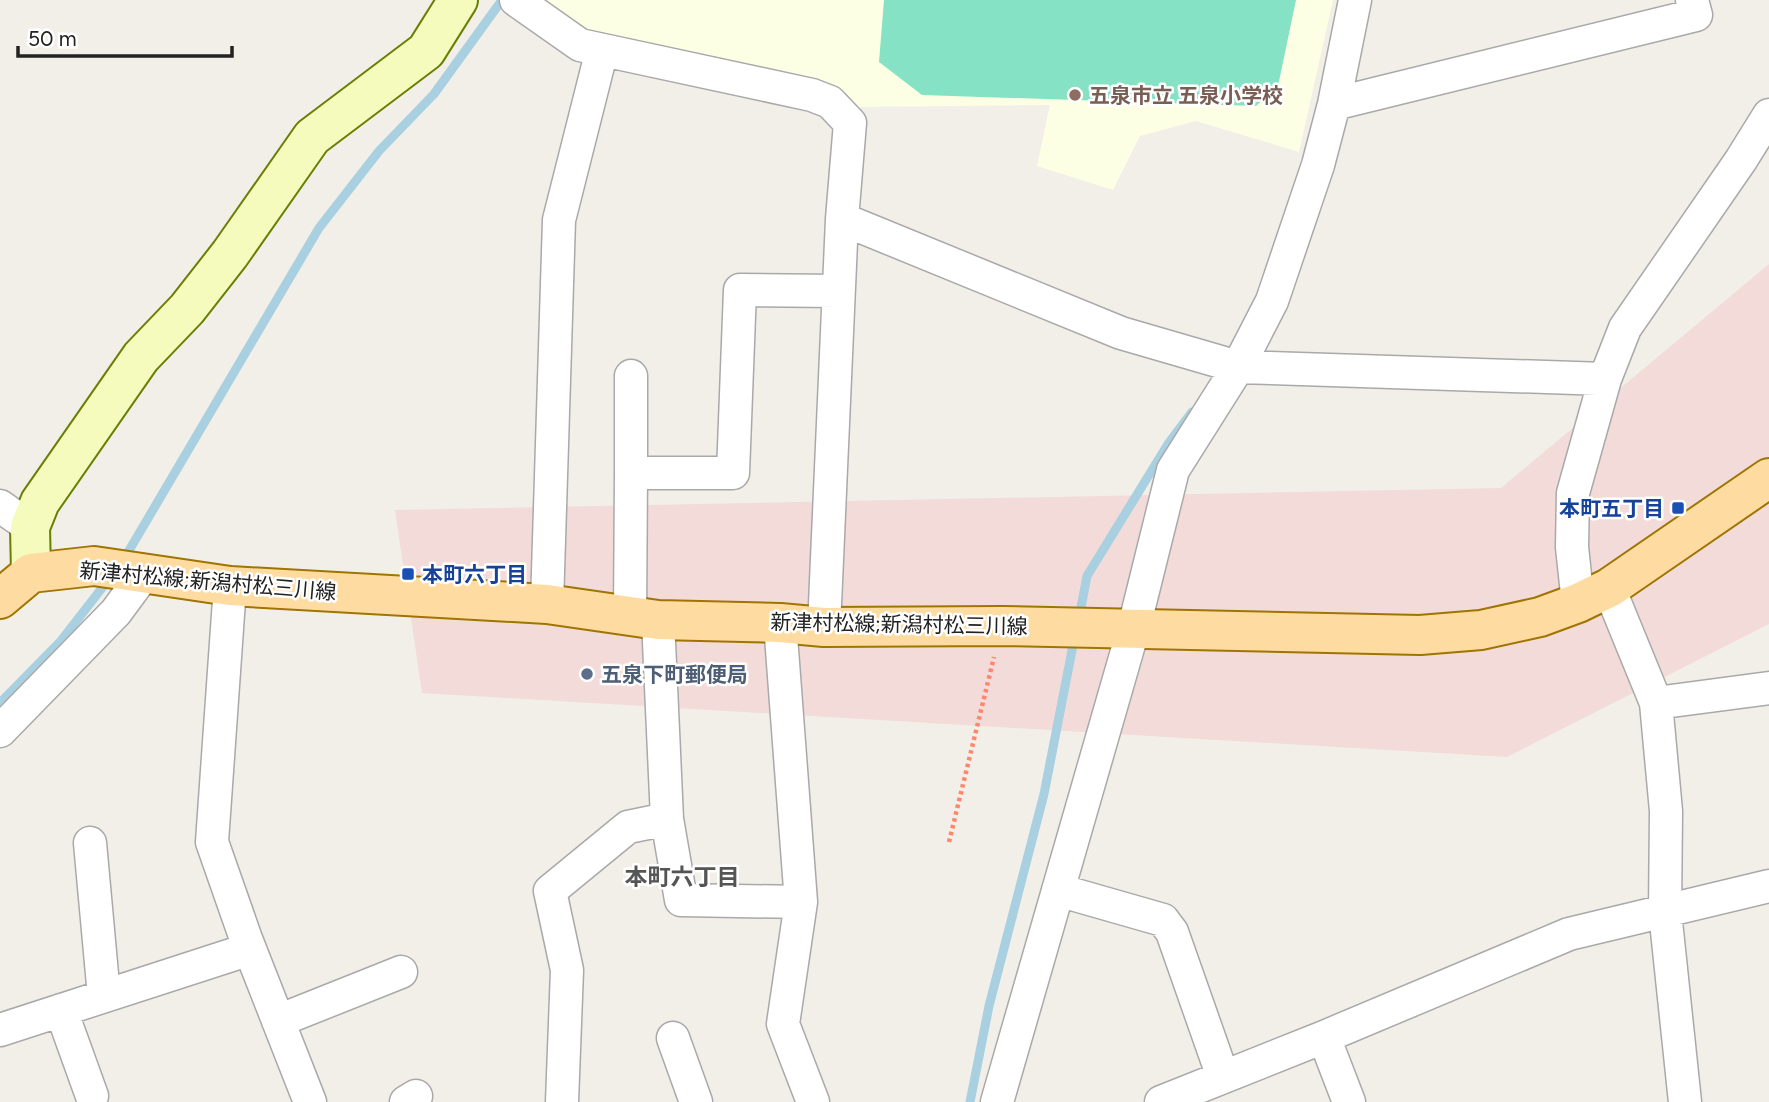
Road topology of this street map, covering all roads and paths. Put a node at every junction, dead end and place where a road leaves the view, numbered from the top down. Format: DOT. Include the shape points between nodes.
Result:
graph roads {
  1 [pos="458,0"];
  2 [pos="516,0"];
  3 [pos="1355,0"];
  4 [pos="1692,0"];
  5 [pos="602,50"];
  6 [pos="1334,104"];
  7 [pos="1769,115"];
  8 [pos="842,219"];
  9 [pos="838,291"];
  10 [pos="1238,367"];
  11 [pos="631,376"];
  12 [pos="1605,379"];
  13 [pos="631,473"];
  14 [pos="1769,478"];
  15 [pos="15,517"];
  16 [pos="31,573"];
  17 [pos="144,574"];
  18 [pos="230,586"];
  19 [pos="1594,595"];
  20 [pos="0,599"];
  21 [pos="547,604"];
  22 [pos="644,618"];
  23 [pos="780,623"];
  24 [pos="1002,626"];
  25 [pos="824,627"];
  26 [pos="1134,627"];
  27 [pos="1769,688"];
  28 [pos="1656,703"];
  29 [pos="0,731"];
  30 [pos="667,819"];
  31 [pos="949,842"];
  32 [pos="90,843"];
  33 [pos="1769,886"];
  34 [pos="1058,890"];
  35 [pos="800,902"];
  36 [pos="1665,912"];
  37 [pos="250,949"];
  38 [pos="401,972"];
  39 [pos="104,996"];
  40 [pos="61,1010"];
  41 [pos="278,1021"];
  42 [pos="0,1030"];
  43 [pos="1324,1037"];
  44 [pos="673,1038"];
  45 [pos="1223,1077"];
  46 [pos="92,1096"];
  47 [pos="310,1102"];
  48 [pos="562,1102"];
  49 [pos="696,1102"];
  50 [pos="813,1102"];
  51 [pos="997,1102"];
  52 [pos="1161,1102"];
  53 [pos="1349,1102"];
  54 [pos="1685,1102"];
  1 -- 15 [label="street" via="425,51 313,137 230,254 141,358 40,502"];
  2 -- 5 [label="street" via="580,45"];
  3 -- 6 [label="street"];
  4 -- 6 [label="street" via="1696,15"];
  5 -- 8 [label="street" via="830,102 850,123"];
  5 -- 21 [label="street" via="559,220"];
  6 -- 10 [label="street" via="1272,301"];
  7 -- 12 [label="street" via="1625,328"];
  8 -- 9 [label="street"];
  8 -- 10 [label="street" via="1121,333"];
  9 -- 13 [label="street" via="740,290 733,473"];
  9 -- 25 [label="street"];
  10 -- 12 [label="street"];
  10 -- 26 [label="street" via="1173,470"];
  11 -- 13 [label="street"];
  12 -- 19 [label="street" via="1573,493 1572,547"];
  13 -- 22 [label="street"];
  14 -- 19 [label="main road, 新津村松線;新潟村松三川線"];
  15 -- 16 [label="street"];
  16 -- 17 [label="main road, 新津村松線;新潟村松三川線" via="94,566"];
  16 -- 20 [label="main road"];
  17 -- 18 [label="main road, 新津村松線;新潟村松三川線"];
  17 -- 29 [label="street" via="116,612"];
  18 -- 21 [label="main road, 新津村松線;新潟村松三川線"];
  18 -- 37 [label="street" via="212,842"];
  19 -- 26 [label="main road, 新津村松線;新潟村松三川線" via="1540,617 1481,630 1420,635"];
  19 -- 28 [label="street"];
  21 -- 22 [label="main road, 新津村松線;新潟村松三川線"];
  22 -- 23 [label="main road, 新津村松線;新潟村松三川線"];
  22 -- 30 [label="street"];
  23 -- 25 [label="main road, 新津村松線;新潟村松三川線"];
  23 -- 35 [label="street"];
  24 -- 25 [label="main road, 新津村松線;新潟村松三川線"];
  24 -- 26 [label="main road, 新津村松線;新潟村松三川線"];
  24 -- 31 [label="path"];
  26 -- 34 [label="street"];
  27 -- 28 [label="street"];
  28 -- 36 [label="street" via="1667,811"];
  30 -- 35 [label="street" via="681,900"];
  30 -- 48 [label="street" via="628,827 550,891 567,970"];
  32 -- 39 [label="street"];
  33 -- 36 [label="street"];
  34 -- 45 [label="street" via="1163,920 1172,932"];
  34 -- 51 [label="street"];
  35 -- 50 [label="street" via="783,1024"];
  36 -- 43 [label="street" via="1569,934"];
  36 -- 54 [label="street"];
  37 -- 39 [label="street"];
  37 -- 41 [label="street"];
  38 -- 41 [label="street"];
  39 -- 40 [label="street"];
  40 -- 42 [label="street"];
  40 -- 46 [label="street"];
  41 -- 47 [label="street"];
  43 -- 45 [label="street"];
  43 -- 53 [label="street"];
  44 -- 49 [label="street"];
  45 -- 52 [label="street"];
}
